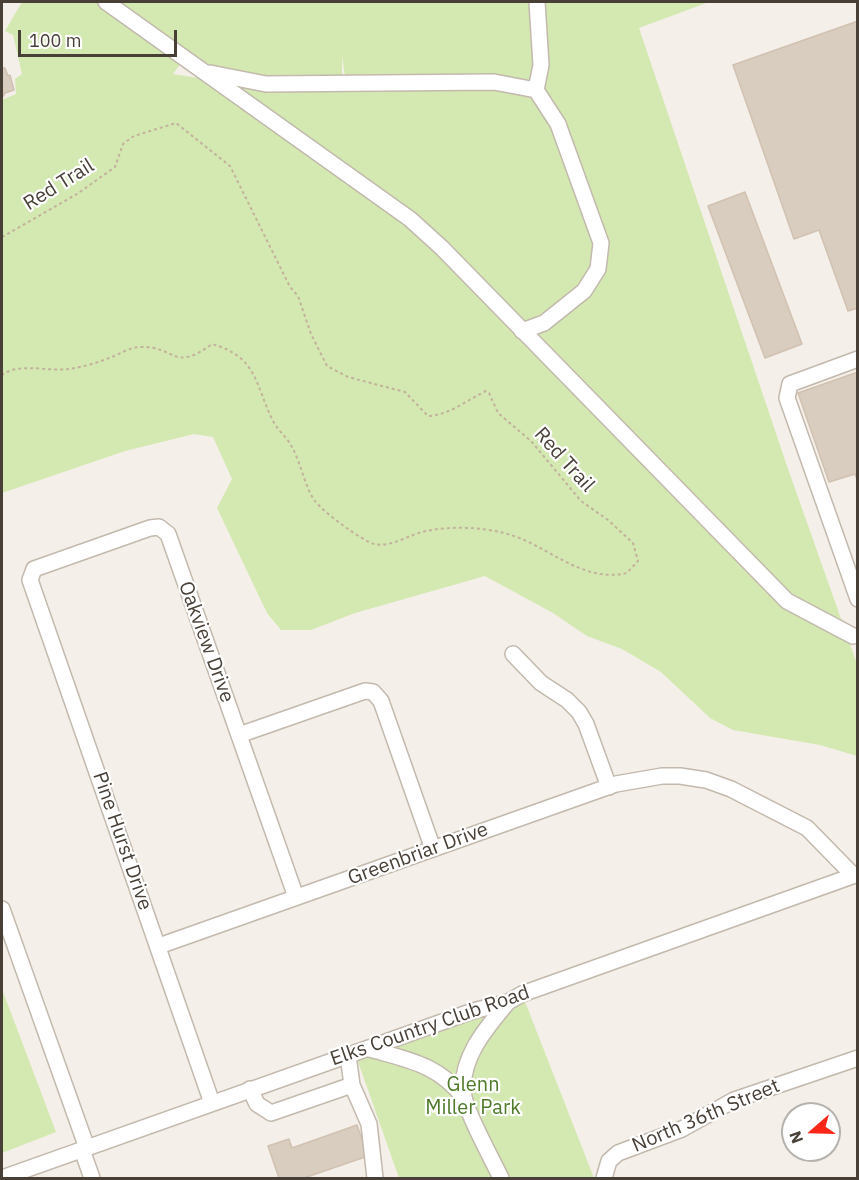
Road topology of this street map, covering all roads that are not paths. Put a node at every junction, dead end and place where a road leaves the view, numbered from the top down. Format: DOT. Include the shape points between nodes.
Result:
graph roads {
  1 [pos="106,2"];
  2 [pos="537,2"];
  3 [pos="204,72"];
  4 [pos="536,90"];
  5 [pos="522,331"];
  6 [pos="858,359"];
  7 [pos="30,580"];
  8 [pos="858,599"];
  9 [pos="853,636"];
  10 [pos="513,654"];
  11 [pos="239,735"];
  12 [pos="609,787"];
  13 [pos="433,849"];
  14 [pos="855,874"];
  15 [pos="296,897"];
  16 [pos="2,909"];
  17 [pos="159,946"];
  18 [pos="508,1002"];
  19 [pos="370,1049"];
  20 [pos="348,1056"];
  21 [pos="858,1058"];
  22 [pos="352,1085"];
  23 [pos="250,1089"];
  24 [pos="464,1098"];
  25 [pos="212,1103"];
  26 [pos="85,1149"];
  27 [pos="2,1179"];
  28 [pos="92,1179"];
  29 [pos="375,1179"];
  30 [pos="501,1179"];
  31 [pos="604,1179"];
  1 -- 3 [label="street"];
  2 -- 4 [label="street" via="541,65"];
  3 -- 4 [label="street" via="266,84 494,82"];
  3 -- 5 [label="street" via="410,219"];
  4 -- 5 [label="street" via="558,124 601,243 598,269 584,291 544,323"];
  5 -- 9 [label="street" via="787,601"];
  6 -- 8 [label="street" via="790,384 787,398"];
  7 -- 11 [label="street, Oakview Drive" via="37,567 150,528 165,530"];
  7 -- 17 [label="street, Pine Hurst Drive"];
  10 -- 12 [label="street" via="541,683 579,712"];
  11 -- 13 [label="street" via="365,692 376,693"];
  11 -- 15 [label="street, Oakview Drive"];
  12 -- 13 [label="street, Greenbriar Drive"];
  12 -- 14 [label="street, Greenbriar Drive" via="645,778 680,776 706,780 795,820"];
  13 -- 15 [label="street, Greenbriar Drive"];
  14 -- 18 [label="street, Elks Country Club Road"];
  15 -- 17 [label="street, Greenbriar Drive"];
  16 -- 26 [label="street"];
  17 -- 25 [label="street, Pine Hurst Drive"];
  18 -- 19 [label="street, Elks Country Club Road" via="472,1011"];
  18 -- 24 [label="street" via="472,1052 465,1072"];
  19 -- 20 [label="street, Elks Country Club Road"];
  19 -- 24 [label="street" via="438,1071 451,1080"];
  20 -- 22 [label="street"];
  20 -- 23 [label="street, Elks Country Club Road"];
  21 -- 31 [label="street, North 36th Street" via="734,1100 682,1129 618,1153 609,1161"];
  22 -- 23 [label="street" via="271,1113 257,1104"];
  22 -- 29 [label="street" via="369,1124"];
  23 -- 25 [label="street, Elks Country Club Road"];
  24 -- 30 [label="street"];
  25 -- 26 [label="street, Elks Country Club Road"];
  26 -- 27 [label="street, Elks Country Club Road"];
  26 -- 28 [label="street"];
}
